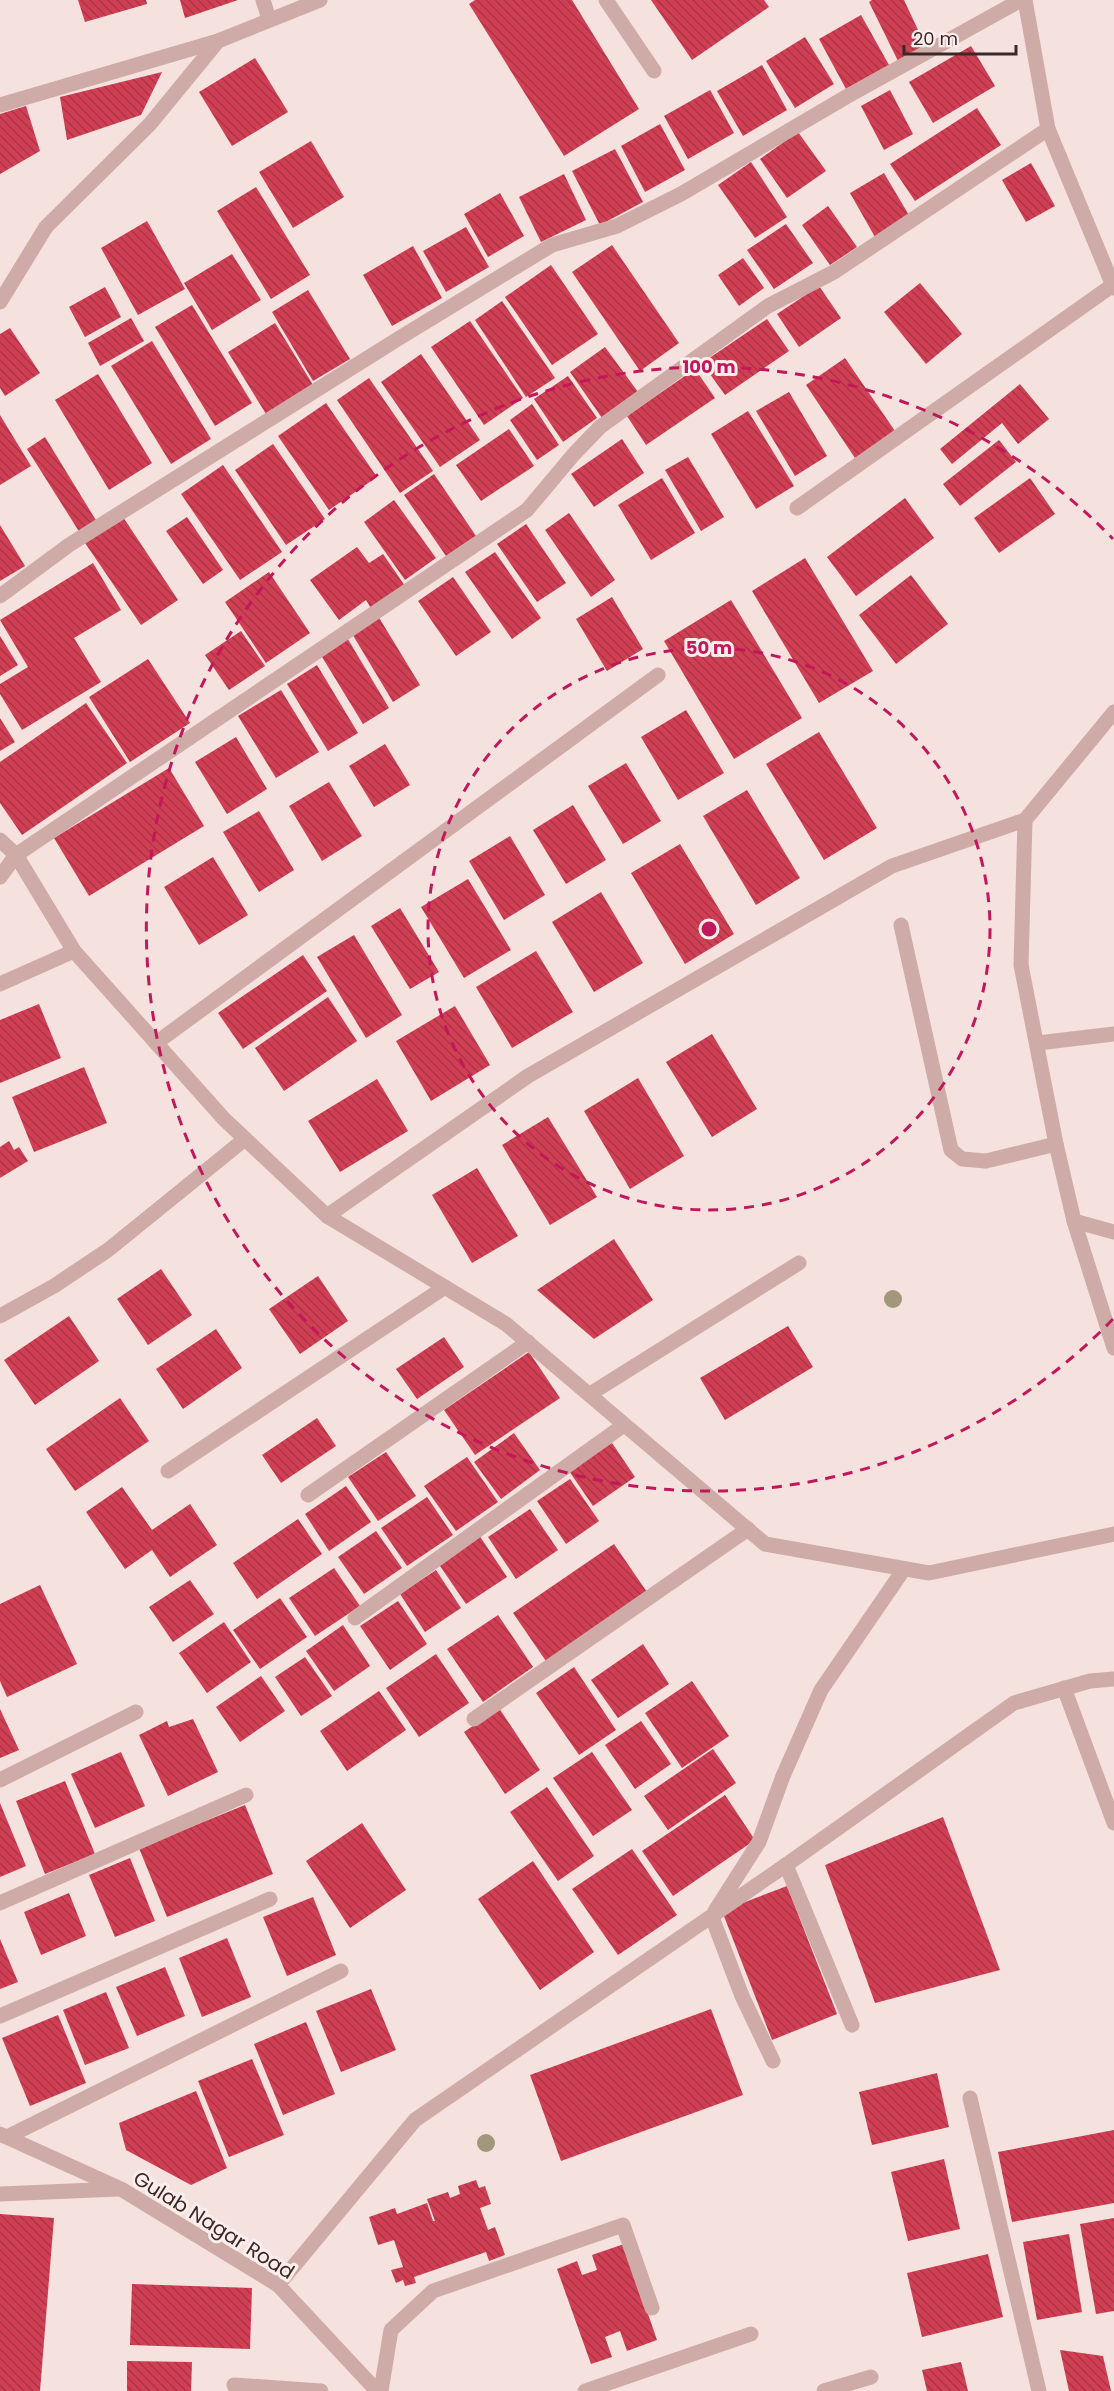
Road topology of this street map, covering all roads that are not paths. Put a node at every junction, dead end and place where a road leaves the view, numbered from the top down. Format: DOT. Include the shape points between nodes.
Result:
graph roads {
  1 [pos="263,0"];
  2 [pos="320,0"];
  3 [pos="606,0"];
  4 [pos="1023,0"];
  5 [pos="269,19"];
  6 [pos="218,41"];
  7 [pos="654,71"];
  8 [pos="0,105"];
  9 [pos="1048,129"];
  10 [pos="1113,286"];
  11 [pos="0,302"];
  12 [pos="797,508"];
  13 [pos="0,596"];
  14 [pos="658,675"];
  15 [pos="1114,712"];
  16 [pos="1025,820"];
  17 [pos="0,840"];
  18 [pos="16,855"];
  19 [pos="0,877"];
  20 [pos="901,925"];
  21 [pos="74,951"];
  22 [pos="0,984"];
  23 [pos="1114,1034"];
  24 [pos="156,1043"];
  25 [pos="1038,1043"];
  26 [pos="245,1139"];
  27 [pos="1056,1144"];
  28 [pos="327,1216"];
  29 [pos="1074,1221"];
  30 [pos="1114,1232"];
  31 [pos="799,1263"];
  32 [pos="445,1287"];
  33 [pos="0,1316"];
  34 [pos="528,1342"];
  35 [pos="1114,1348"];
  36 [pos="590,1394"];
  37 [pos="624,1425"];
  38 [pos="168,1472"];
  39 [pos="308,1495"];
  40 [pos="748,1529"];
  41 [pos="1114,1534"];
  42 [pos="904,1569"];
  43 [pos="355,1618"];
  44 [pos="1114,1679"];
  45 [pos="1064,1688"];
  46 [pos="136,1712"];
  47 [pos="474,1719"];
  48 [pos="0,1780"];
  49 [pos="246,1795"];
  50 [pos="1114,1823"];
  51 [pos="786,1865"];
  52 [pos="270,1899"];
  53 [pos="0,1903"];
  54 [pos="712,1917"];
  55 [pos="342,1971"];
  56 [pos="0,2016"];
  57 [pos="852,2025"];
  58 [pos="773,2061"];
  59 [pos="970,2098"];
  60 [pos="4,2135"];
  61 [pos="121,2189"];
  62 [pos="0,2194"];
  63 [pos="278,2285"];
  64 [pos="652,2308"];
  65 [pos="751,2334"];
  66 [pos="871,2377"];
  67 [pos="234,2385"];
  68 [pos="321,2391"];
  69 [pos="379,2391"];
  70 [pos="585,2391"];
  71 [pos="824,2391"];
  72 [pos="1039,2391"];
  1 -- 5 [label="street"];
  2 -- 5 [label="street"];
  3 -- 7 [label="street"];
  4 -- 9 [label="street"];
  4 -- 13 [label="street" via="681,194 617,226 552,245 69,545"];
  5 -- 6 [label="street"];
  6 -- 8 [label="street"];
  6 -- 11 [label="street" via="150,124 46,227"];
  9 -- 10 [label="street"];
  9 -- 18 [label="street" via="834,272 768,306 600,427 527,510"];
  10 -- 12 [label="street"];
  14 -- 24 [label="street"];
  15 -- 16 [label="street"];
  16 -- 25 [label="street" via="1022,965"];
  16 -- 28 [label="street" via="892,866 528,1076"];
  17 -- 18 [label="street"];
  18 -- 19 [label="street"];
  18 -- 21 [label="street"];
  20 -- 27 [label="street" via="951,1150 962,1159 986,1161"];
  21 -- 22 [label="street"];
  21 -- 24 [label="street"];
  23 -- 25 [label="street"];
  24 -- 26 [label="street"];
  25 -- 27 [label="street"];
  26 -- 28 [label="street"];
  26 -- 33 [label="street" via="108,1250"];
  27 -- 29 [label="street"];
  28 -- 32 [label="street"];
  29 -- 30 [label="street"];
  29 -- 35 [label="street"];
  31 -- 36 [label="street"];
  32 -- 34 [label="street" via="506,1323"];
  32 -- 38 [label="street"];
  34 -- 36 [label="street"];
  34 -- 39 [label="street"];
  36 -- 37 [label="street"];
  37 -- 40 [label="street"];
  37 -- 43 [label="street"];
  40 -- 42 [label="street" via="765,1544"];
  40 -- 47 [label="street"];
  41 -- 42 [label="street" via="929,1573"];
  42 -- 54 [label="street" via="821,1690 759,1842"];
  44 -- 45 [label="street"];
  45 -- 50 [label="street"];
  45 -- 51 [label="street" via="1014,1703"];
  46 -- 48 [label="street"];
  49 -- 53 [label="street"];
  51 -- 54 [label="street"];
  51 -- 57 [label="street"];
  52 -- 56 [label="street"];
  54 -- 58 [label="street" via="742,1996"];
  54 -- 63 [label="street" via="415,2120"];
  55 -- 60 [label="street"];
  59 -- 72 [label="street"];
  60 -- 61 [label="street, Gulab Nagar Road"];
  61 -- 62 [label="street"];
  61 -- 63 [label="street, Gulab Nagar Road"];
  63 -- 69 [label="street, Gulab Nagar Road"];
  64 -- 69 [label="street" via="623,2225 433,2291 391,2330"];
  65 -- 70 [label="street"];
  66 -- 71 [label="street"];
  67 -- 68 [label="street"];
}
